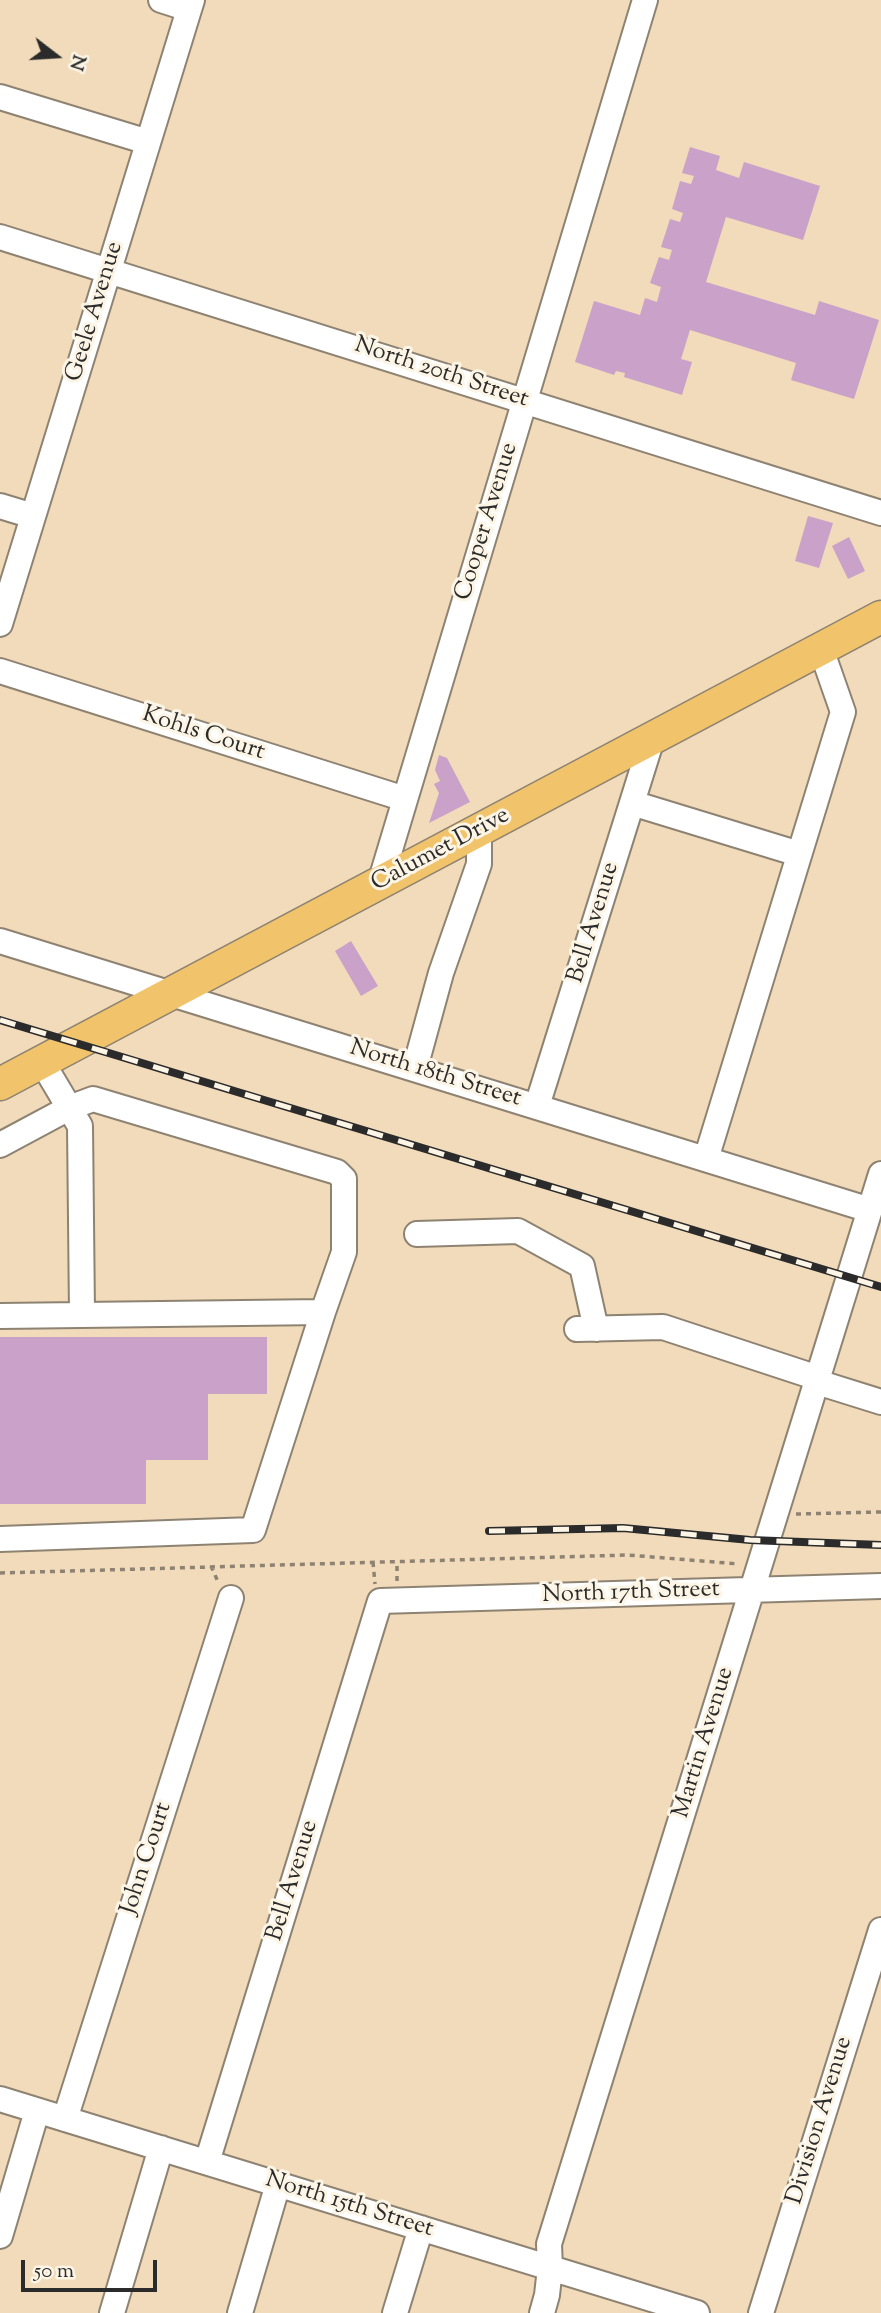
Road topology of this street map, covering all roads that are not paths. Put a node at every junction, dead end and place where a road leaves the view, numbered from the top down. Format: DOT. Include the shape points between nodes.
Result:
graph roads {
  1 [pos="161,0"];
  2 [pos="645,0"];
  3 [pos="190,4"];
  4 [pos="0,97"];
  5 [pos="148,142"];
  6 [pos="0,237"];
  7 [pos="108,270"];
  8 [pos="524,401"];
  9 [pos="0,506"];
  10 [pos="881,513"];
  11 [pos="33,516"];
  12 [pos="881,617"];
  13 [pos="0,624"];
  14 [pos="821,649"];
  15 [pos="0,671"];
  16 [pos="652,739"];
  17 [pos="405,799"];
  18 [pos="632,803"];
  19 [pos="479,831"];
  20 [pos="799,854"];
  21 [pos="380,883"];
  22 [pos="0,941"];
  23 [pos="173,993"];
  24 [pos="42,1062"];
  25 [pos="415,1068"];
  26 [pos="0,1084"];
  27 [pos="537,1106"];
  28 [pos="69,1108"];
  29 [pos="0,1145"];
  30 [pos="706,1159"];
  31 [pos="881,1174"];
  32 [pos="870,1210"];
  33 [pos="417,1234"];
  34 [pos="323,1312"];
  35 [pos="82,1314"];
  36 [pos="0,1316"];
  37 [pos="817,1380"];
  38 [pos="881,1402"];
  39 [pos="0,1539"];
  40 [pos="881,1586"];
  41 [pos="753,1589"];
  42 [pos="231,1598"];
  43 [pos="380,1601"];
  44 [pos="881,1930"];
  45 [pos="0,2099"];
  46 [pos="37,2110"];
  47 [pos="65,2119"];
  48 [pos="161,2148"];
  49 [pos="207,2162"];
  50 [pos="278,2184"];
  51 [pos="421,2228"];
  52 [pos="0,2236"];
  53 [pos="550,2268"];
  54 [pos="687,2312"];
  55 [pos="112,2313"];
  56 [pos="240,2313"];
  57 [pos="395,2313"];
  58 [pos="542,2313"];
  59 [pos="761,2313"];
  1 -- 3 [label="street"];
  2 -- 8 [label="street, Cooper Avenue"];
  3 -- 5 [label="street, Geele Avenue"];
  4 -- 5 [label="street"];
  5 -- 7 [label="street, Geele Avenue"];
  6 -- 7 [label="street, North 20th Street"];
  7 -- 8 [label="street, North 20th Street"];
  7 -- 11 [label="street, Geele Avenue"];
  8 -- 10 [label="street, North 20th Street"];
  8 -- 17 [label="street, Cooper Avenue"];
  9 -- 11 [label="street"];
  11 -- 13 [label="street, Geele Avenue"];
  12 -- 14 [label="main road, Calumet Drive"];
  14 -- 16 [label="main road, Calumet Drive"];
  14 -- 20 [label="street" via="843,712"];
  15 -- 17 [label="street, Kohls Court"];
  16 -- 18 [label="street, Bell Avenue"];
  16 -- 19 [label="main road, Calumet Drive"];
  17 -- 21 [label="street, Cooper Avenue"];
  18 -- 20 [label="street"];
  18 -- 27 [label="street, Bell Avenue"];
  19 -- 21 [label="main road, Calumet Drive"];
  19 -- 25 [label="street" via="479,864 441,973"];
  20 -- 30 [label="street"];
  21 -- 23 [label="main road, Calumet Drive"];
  22 -- 23 [label="street, North 18th Street"];
  23 -- 24 [label="main road, Calumet Drive"];
  23 -- 25 [label="street, North 18th Street"];
  24 -- 26 [label="main road, Calumet Drive"];
  24 -- 28 [label="street"];
  25 -- 27 [label="street, North 18th Street"];
  27 -- 30 [label="street, North 18th Street"];
  28 -- 29 [label="street"];
  28 -- 34 [label="street" via="93,1099 342,1174 344,1252"];
  28 -- 35 [label="street" via="80,1126"];
  30 -- 32 [label="street, North 18th Street"];
  31 -- 32 [label="street, Martin Avenue"];
  32 -- 37 [label="street, Martin Avenue"];
  33 -- 37 [label="street" via="518,1231 582,1266 587,1329 663,1327"];
  34 -- 35 [label="street"];
  34 -- 39 [label="street" via="253,1530"];
  35 -- 36 [label="street"];
  37 -- 38 [label="street"];
  37 -- 41 [label="street, Martin Avenue"];
  40 -- 41 [label="street, North 17th Street"];
  41 -- 43 [label="street, North 17th Street"];
  41 -- 53 [label="street, Martin Avenue" via="549,2242"];
  42 -- 47 [label="street, John Court"];
  43 -- 49 [label="street, Bell Avenue"];
  44 -- 59 [label="street, Division Avenue"];
  45 -- 46 [label="street, North 15th Street"];
  46 -- 47 [label="street, North 15th Street"];
  46 -- 52 [label="street"];
  47 -- 48 [label="street, North 15th Street"];
  48 -- 49 [label="street, North 15th Street"];
  48 -- 55 [label="street"];
  49 -- 50 [label="street, North 15th Street"];
  50 -- 51 [label="street, North 15th Street"];
  50 -- 56 [label="street"];
  51 -- 53 [label="street, North 15th Street"];
  51 -- 57 [label="street"];
  53 -- 54 [label="street, North 15th Street"];
  53 -- 58 [label="street, Martin Avenue"];
}
